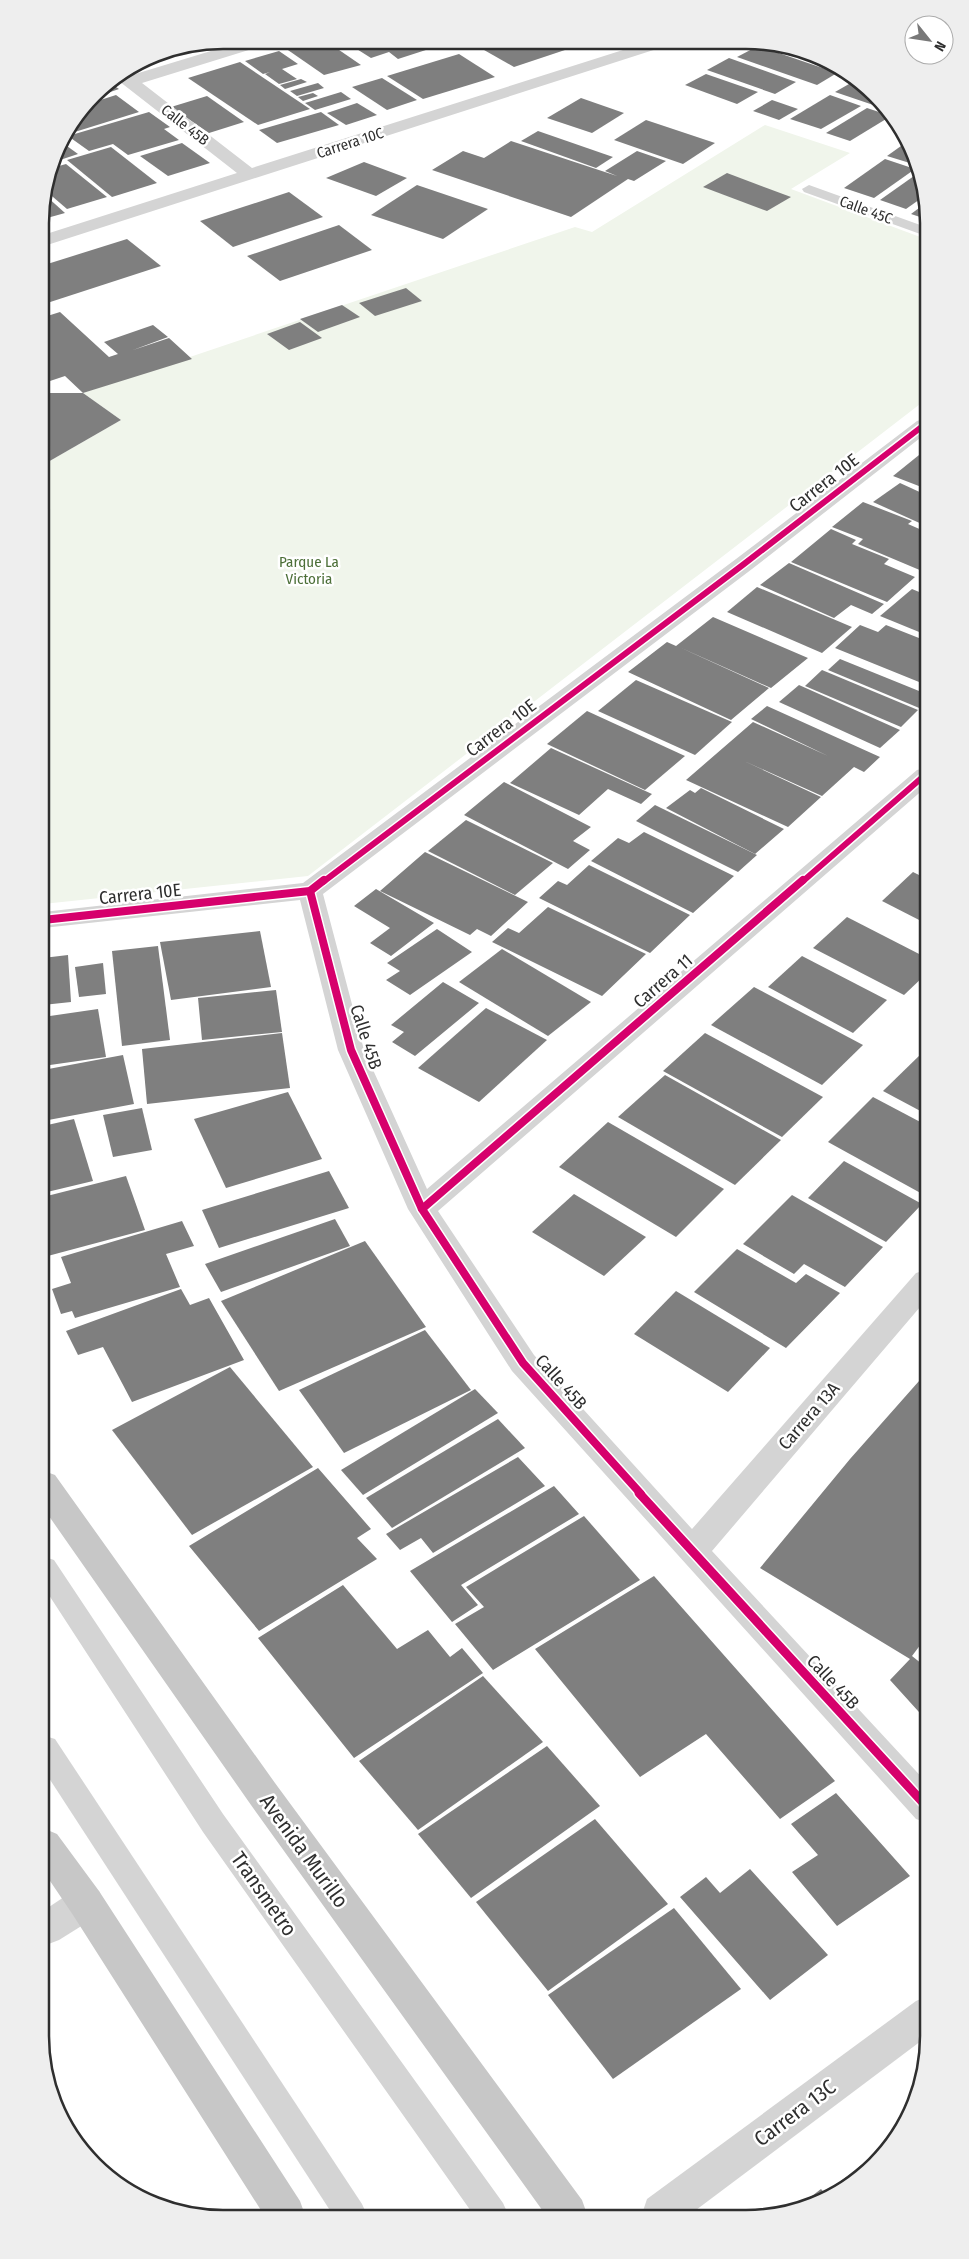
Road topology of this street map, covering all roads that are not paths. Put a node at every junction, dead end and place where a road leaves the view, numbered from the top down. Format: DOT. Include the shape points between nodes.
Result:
graph roads {
  1 [pos="231,49"];
  2 [pos="641,49"];
  3 [pos="127,77"];
  4 [pos="125,78"];
  5 [pos="250,175"];
  6 [pos="810,189"];
  7 [pos="920,230"];
  8 [pos="49,239"];
  9 [pos="920,427"];
  10 [pos="920,779"];
  11 [pos="310,890"];
  12 [pos="49,919"];
  13 [pos="422,1209"];
  14 [pos="920,1288"];
  15 [pos="49,1491"];
  16 [pos="692,1551"];
  17 [pos="49,1574"];
  18 [pos="49,1754"];
  19 [pos="920,1799"];
  20 [pos="49,1851"];
  21 [pos="86,1903"];
  22 [pos="49,1926"];
  23 [pos="920,2019"];
  24 [pos="283,2210"];
  25 [pos="348,2210"];
  26 [pos="489,2210"];
  27 [pos="565,2210"];
  28 [pos="665,2210"];
  1 -- 3 [label="street"];
  2 -- 5 [label="street, Carrera 10C"];
  4 -- 5 [label="street, Calle 45B"];
  5 -- 8 [label="street, Carrera 10C"];
  6 -- 7 [label="lane, Calle 45C"];
  9 -- 11 [label="street, Carrera 10E" via="744,564"];
  10 -- 13 [label="street, Carrera 11"];
  11 -- 12 [label="street, Carrera 10E"];
  11 -- 13 [label="street, Calle 45B" via="351,1050"];
  13 -- 16 [label="street, Calle 45B" via="523,1363"];
  14 -- 16 [label="street, Carrera 13A"];
  15 -- 27 [label="main road, Avenida Murillo" via="263,1794"];
  16 -- 19 [label="street, Calle 45B"];
  17 -- 26 [label="lane, Transmetro" via="213,1823"];
  18 -- 25 [label="lane"];
  20 -- 21 [label="main road"];
  21 -- 22 [label="street"];
  21 -- 24 [label="main road"];
  23 -- 28 [label="street, Carrera 13C"];
}
